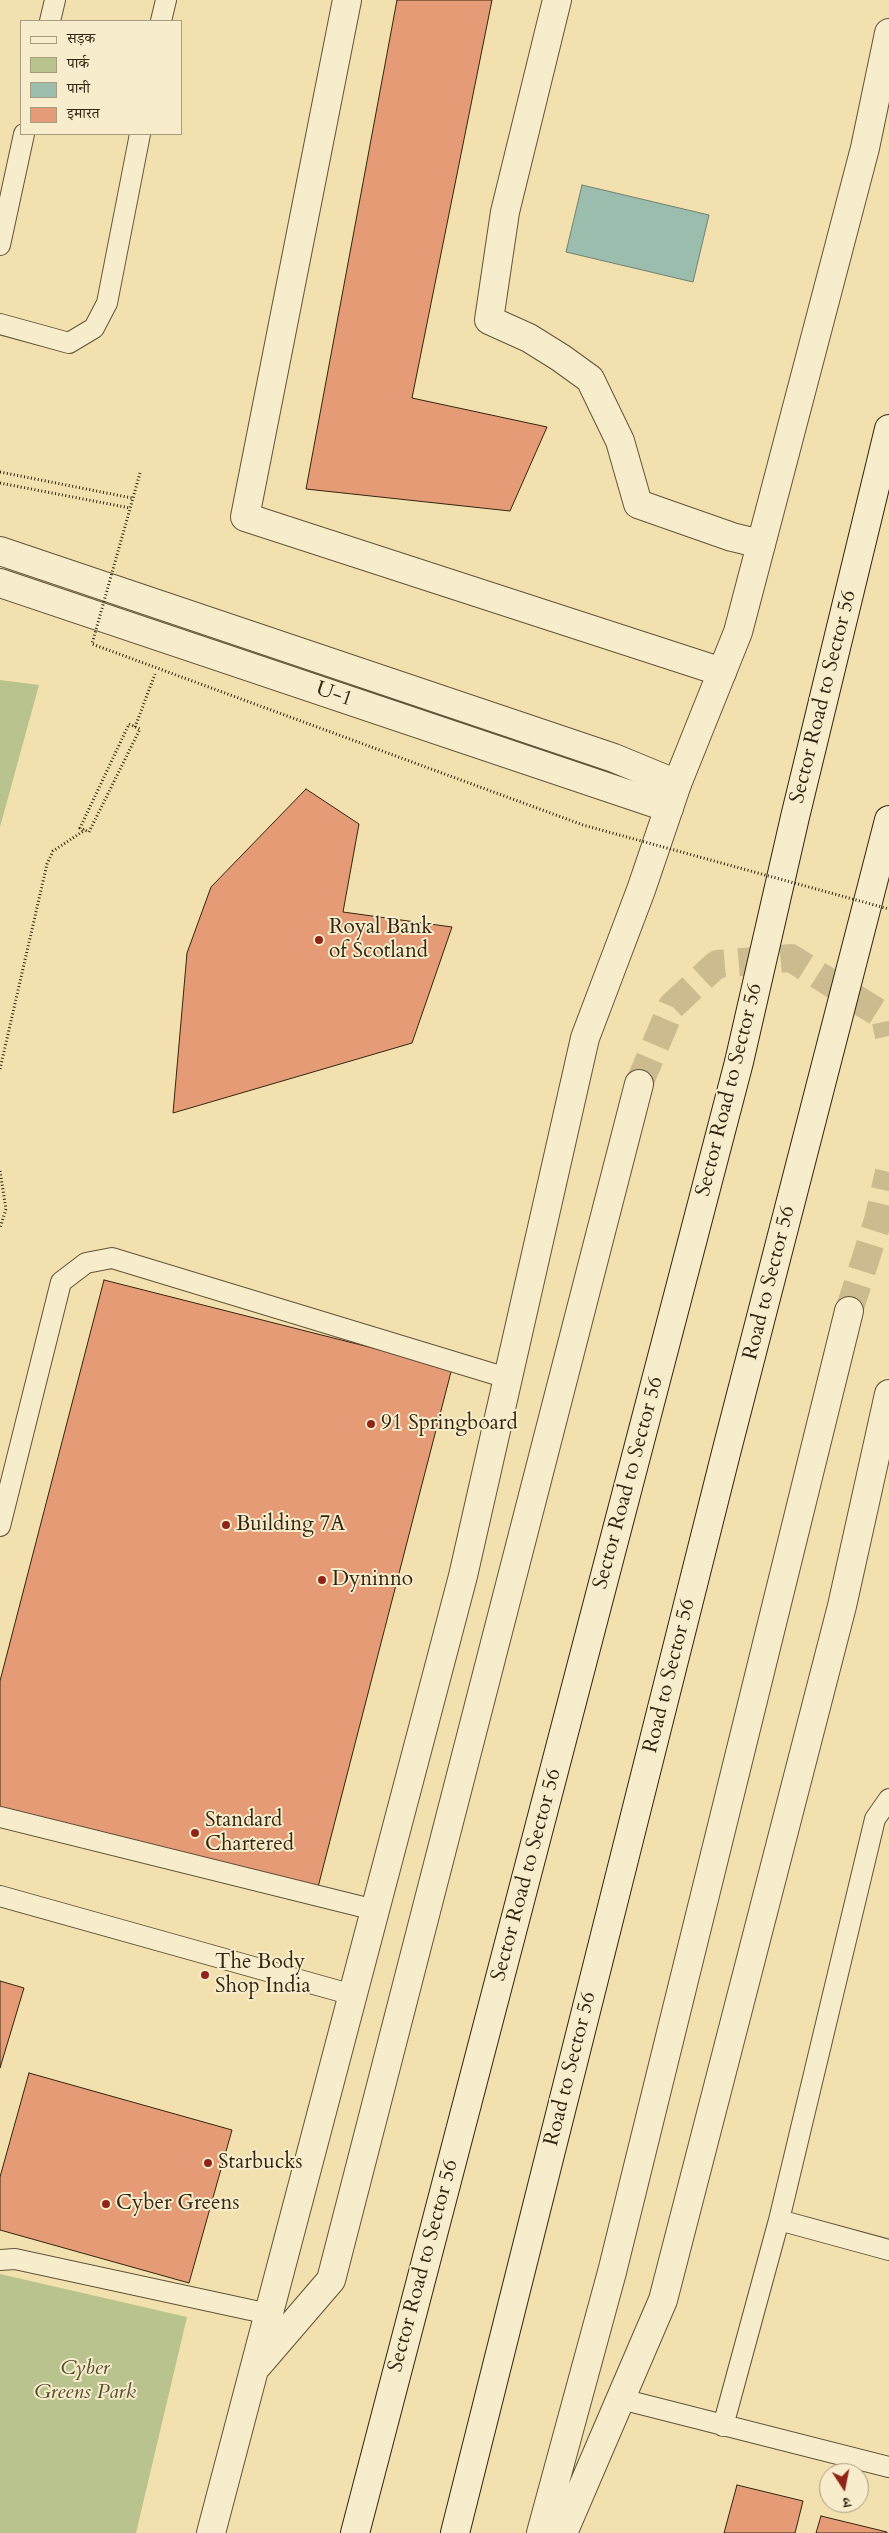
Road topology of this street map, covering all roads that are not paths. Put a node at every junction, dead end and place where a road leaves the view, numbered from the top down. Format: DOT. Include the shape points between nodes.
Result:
graph roads {
  1 [pos="55,0"];
  2 [pos="166,0"];
  3 [pos="347,0"];
  4 [pos="557,0"];
  5 [pos="50,20"];
  6 [pos="161,20"];
  7 [pos="889,33"];
  8 [pos="24,135"];
  9 [pos="140,135"];
  10 [pos="0,245"];
  11 [pos="0,324"];
  12 [pos="889,429"];
  13 [pos="762,544"];
  14 [pos="0,551"];
  15 [pos="0,583"];
  16 [pos="722,672"];
  17 [pos="673,796"];
  18 [pos="889,820"];
  19 [pos="639,1084"];
  20 [pos="849,1311"];
  21 [pos="507,1378"];
  22 [pos="889,1394"];
  23 [pos="0,1526"];
  24 [pos="889,1799"];
  25 [pos="0,1817"];
  26 [pos="0,1896"];
  27 [pos="375,1910"];
  28 [pos="353,1995"];
  29 [pos="779,2220"];
  30 [pos="889,2250"];
  31 [pos="0,2260"];
  32 [pos="269,2314"];
  33 [pos="254,2370"];
  34 [pos="621,2399"];
  35 [pos="723,2426"];
  36 [pos="889,2467"];
  37 [pos="211,2533"];
  38 [pos="355,2533"];
  39 [pos="455,2533"];
  40 [pos="541,2533"];
  41 [pos="563,2533"];
  1 -- 5 [label="lane"];
  2 -- 6 [label="lane"];
  3 -- 16 [label="street" via="245,517"];
  4 -- 13 [label="street" via="505,212 489,320 529,338 590,380 620,441 638,504 732,538"];
  7 -- 13 [label="street" via="866,148"];
  8 -- 10 [label="lane"];
  9 -- 11 [label="lane" via="107,303 94,328 69,343"];
  12 -- 38 [label="street, Sector Road to Sector 56" via="739,1062"];
  13 -- 16 [label="street" via="738,632"];
  14 -- 17 [label="street" via="614,758"];
  15 -- 17 [label="street, U-1"];
  16 -- 17 [label="street"];
  17 -- 21 [label="street" via="585,1038"];
  18 -- 39 [label="street, Road to Sector 56" via="726,1453"];
  19 -- 33 [label="street" via="332,2280"];
  20 -- 40 [label="street" via="612,2272"];
  21 -- 23 [label="lane" via="112,1258 86,1263 61,1282"];
  21 -- 27 [label="street" via="463,1576"];
  22 -- 34 [label="street" via="839,1616 663,2300"];
  24 -- 29 [label="lane" via="875,1819"];
  25 -- 27 [label="lane"];
  26 -- 28 [label="lane"];
  27 -- 28 [label="street"];
  28 -- 32 [label="street"];
  29 -- 30 [label="lane"];
  29 -- 35 [label="lane"];
  31 -- 32 [label="lane" via="15,2259"];
  32 -- 33 [label="street"];
  33 -- 37 [label="street"];
  34 -- 35 [label="lane"];
  34 -- 41 [label="street"];
  35 -- 36 [label="lane"];
}
